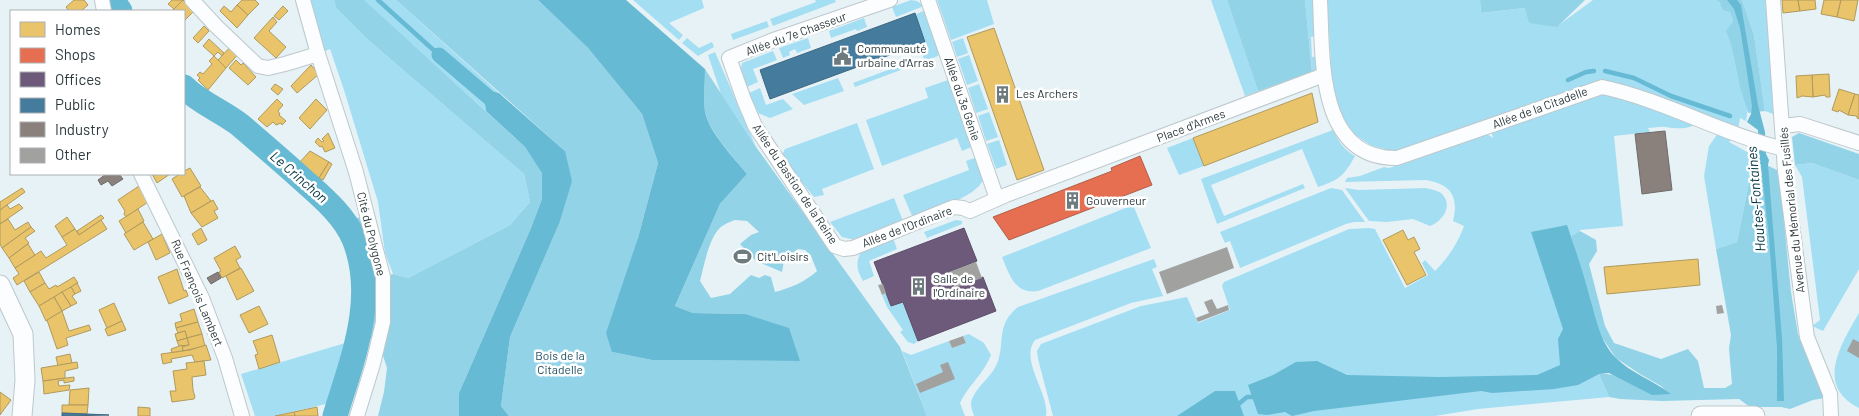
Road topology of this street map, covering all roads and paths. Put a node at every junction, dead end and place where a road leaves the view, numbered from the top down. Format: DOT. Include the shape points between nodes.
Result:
graph roads {
  1 [pos="192,0"];
  2 [pos="890,0"];
  3 [pos="928,0"];
  4 [pos="1320,0"];
  5 [pos="1774,0"];
  6 [pos="301,1"];
  7 [pos="318,54"];
  8 [pos="729,58"];
  9 [pos="1324,75"];
  10 [pos="1783,126"];
  11 [pos="1859,143"];
  12 [pos="1784,149"];
  13 [pos="142,175"];
  14 [pos="997,199"];
  15 [pos="970,211"];
  16 [pos="844,249"];
  17 [pos="0,285"];
  18 [pos="22,416"];
  19 [pos="242,416"];
  20 [pos="357,416"];
  21 [pos="1701,416"];
  22 [pos="1754,416"];
  23 [pos="1831,416"];
  1 -- 7 [label="street" via="258,66 268,68"];
  2 -- 8 [label="street, Allée du 7e Chasseur"];
  3 -- 14 [label="street, Allée du 3e Génie"];
  4 -- 9 [label="street"];
  5 -- 10 [label="street, Avenue du Mémorial des Fusillés"];
  6 -- 7 [label="street, Cité du Polygone"];
  7 -- 20 [label="street, Cité du Polygone" via="356,172 383,277 383,322"];
  8 -- 16 [label="street, Allée du Bastion de la Reine" via="755,126 835,246"];
  9 -- 12 [label="street, Allée de la Citadelle" via="1337,124 1348,140 1381,158 1397,158 1602,86"];
  9 -- 14 [label="street, Place d'Armes"];
  10 -- 11 [label="street" via="1800,124"];
  10 -- 12 [label="street, Avenue du Mémorial des Fusillés"];
  12 -- 23 [label="street, Avenue du Mémorial des Fusillés" via="1808,337 1830,394"];
  13 -- 19 [label="street, Rue François Lambert" via="202,298 225,358"];
  14 -- 15 [label="street, Place d'Armes"];
  15 -- 16 [label="street, Allée de l'Ordinaire" via="954,207"];
  17 -- 18 [label="street" via="23,334"];
  21 -- 22 [label="street"];
}
